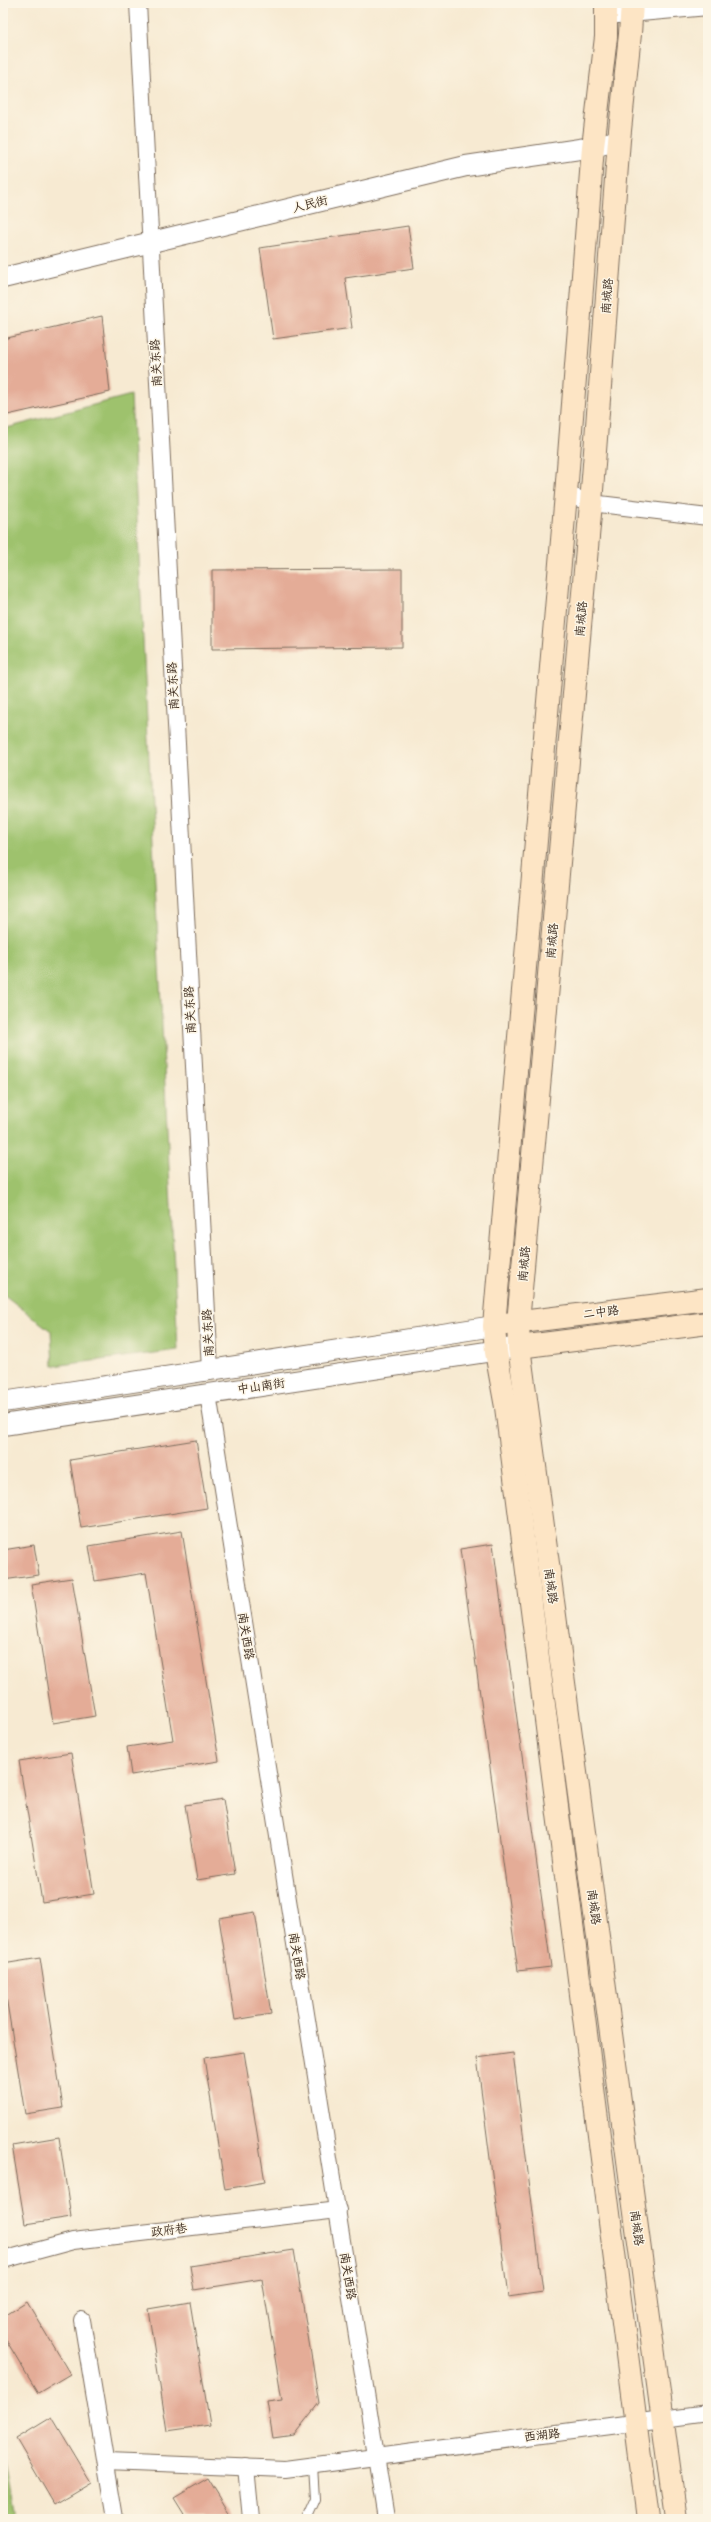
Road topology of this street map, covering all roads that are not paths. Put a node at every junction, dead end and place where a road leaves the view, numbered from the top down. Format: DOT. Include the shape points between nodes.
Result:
graph roads {
  1 [pos="138,3"];
  2 [pos="708,5"];
  3 [pos="632,8"];
  4 [pos="606,9"];
  5 [pos="618,140"];
  6 [pos="593,147"];
  7 [pos="150,242"];
  8 [pos="3,278"];
  9 [pos="566,494"];
  10 [pos="591,503"];
  11 [pos="708,517"];
  12 [pos="708,1299"];
  13 [pos="518,1323"];
  14 [pos="708,1323"];
  15 [pos="494,1326"];
  16 [pos="518,1347"];
  17 [pos="496,1352"];
  18 [pos="210,1370"];
  19 [pos="208,1394"];
  20 [pos="3,1402"];
  21 [pos="3,1426"];
  22 [pos="338,2210"];
  23 [pos="3,2260"];
  24 [pos="82,2320"];
  25 [pos="708,2413"];
  26 [pos="663,2419"];
  27 [pos="637,2423"];
  28 [pos="376,2457"];
  29 [pos="106,2462"];
  30 [pos="313,2465"];
  31 [pos="246,2467"];
  32 [pos="115,2519"];
  33 [pos="251,2519"];
  34 [pos="306,2519"];
  35 [pos="386,2519"];
  36 [pos="648,2519"];
  37 [pos="676,2519"];
  1 -- 7 [label="street, 南关东路"];
  2 -- 3 [label="street"];
  3 -- 4 [label="street"];
  3 -- 5 [label="main road, 南城路"];
  4 -- 6 [label="main road, 南城路" via="606,37"];
  5 -- 6 [label="street, 人民街"];
  5 -- 10 [label="main road, 南城路"];
  6 -- 7 [label="street, 人民街" via="466,166"];
  6 -- 9 [label="main road, 南城路"];
  7 -- 8 [label="street, 人民街"];
  7 -- 18 [label="street, 南关东路"];
  9 -- 10 [label="street"];
  9 -- 15 [label="main road, 南城路"];
  10 -- 11 [label="street"];
  10 -- 13 [label="main road, 南城路"];
  12 -- 13 [label="main road, 二中路"];
  13 -- 15 [label="main road, 二中路"];
  13 -- 16 [label="main road, 南城路"];
  14 -- 16 [label="main road, 二中路"];
  15 -- 17 [label="main road, 南城路"];
  15 -- 18 [label="street, 中山南街"];
  16 -- 17 [label="street, 中山南街"];
  16 -- 26 [label="main road, 南城路"];
  17 -- 19 [label="street, 中山南街"];
  17 -- 27 [label="main road, 南城路" via="506,1407"];
  18 -- 20 [label="street, 中山南街"];
  19 -- 21 [label="street, 中山南街"];
  19 -- 22 [label="street, 南关西路"];
  22 -- 23 [label="street, 政府巷" via="73,2241"];
  22 -- 28 [label="street, 南关西路"];
  24 -- 29 [label="street"];
  25 -- 26 [label="street, 西湖路"];
  26 -- 27 [label="street, 西湖路"];
  26 -- 37 [label="main road, 南城路"];
  27 -- 28 [label="street, 西湖路"];
  27 -- 36 [label="main road, 南城路"];
  28 -- 30 [label="street, 西湖路"];
  28 -- 35 [label="street, 南关西路"];
  29 -- 31 [label="street, 西湖路"];
  29 -- 32 [label="street"];
  30 -- 31 [label="street, 西湖路" via="285,2469"];
  30 -- 34 [label="lane" via="315,2499"];
  31 -- 33 [label="street"];
}
